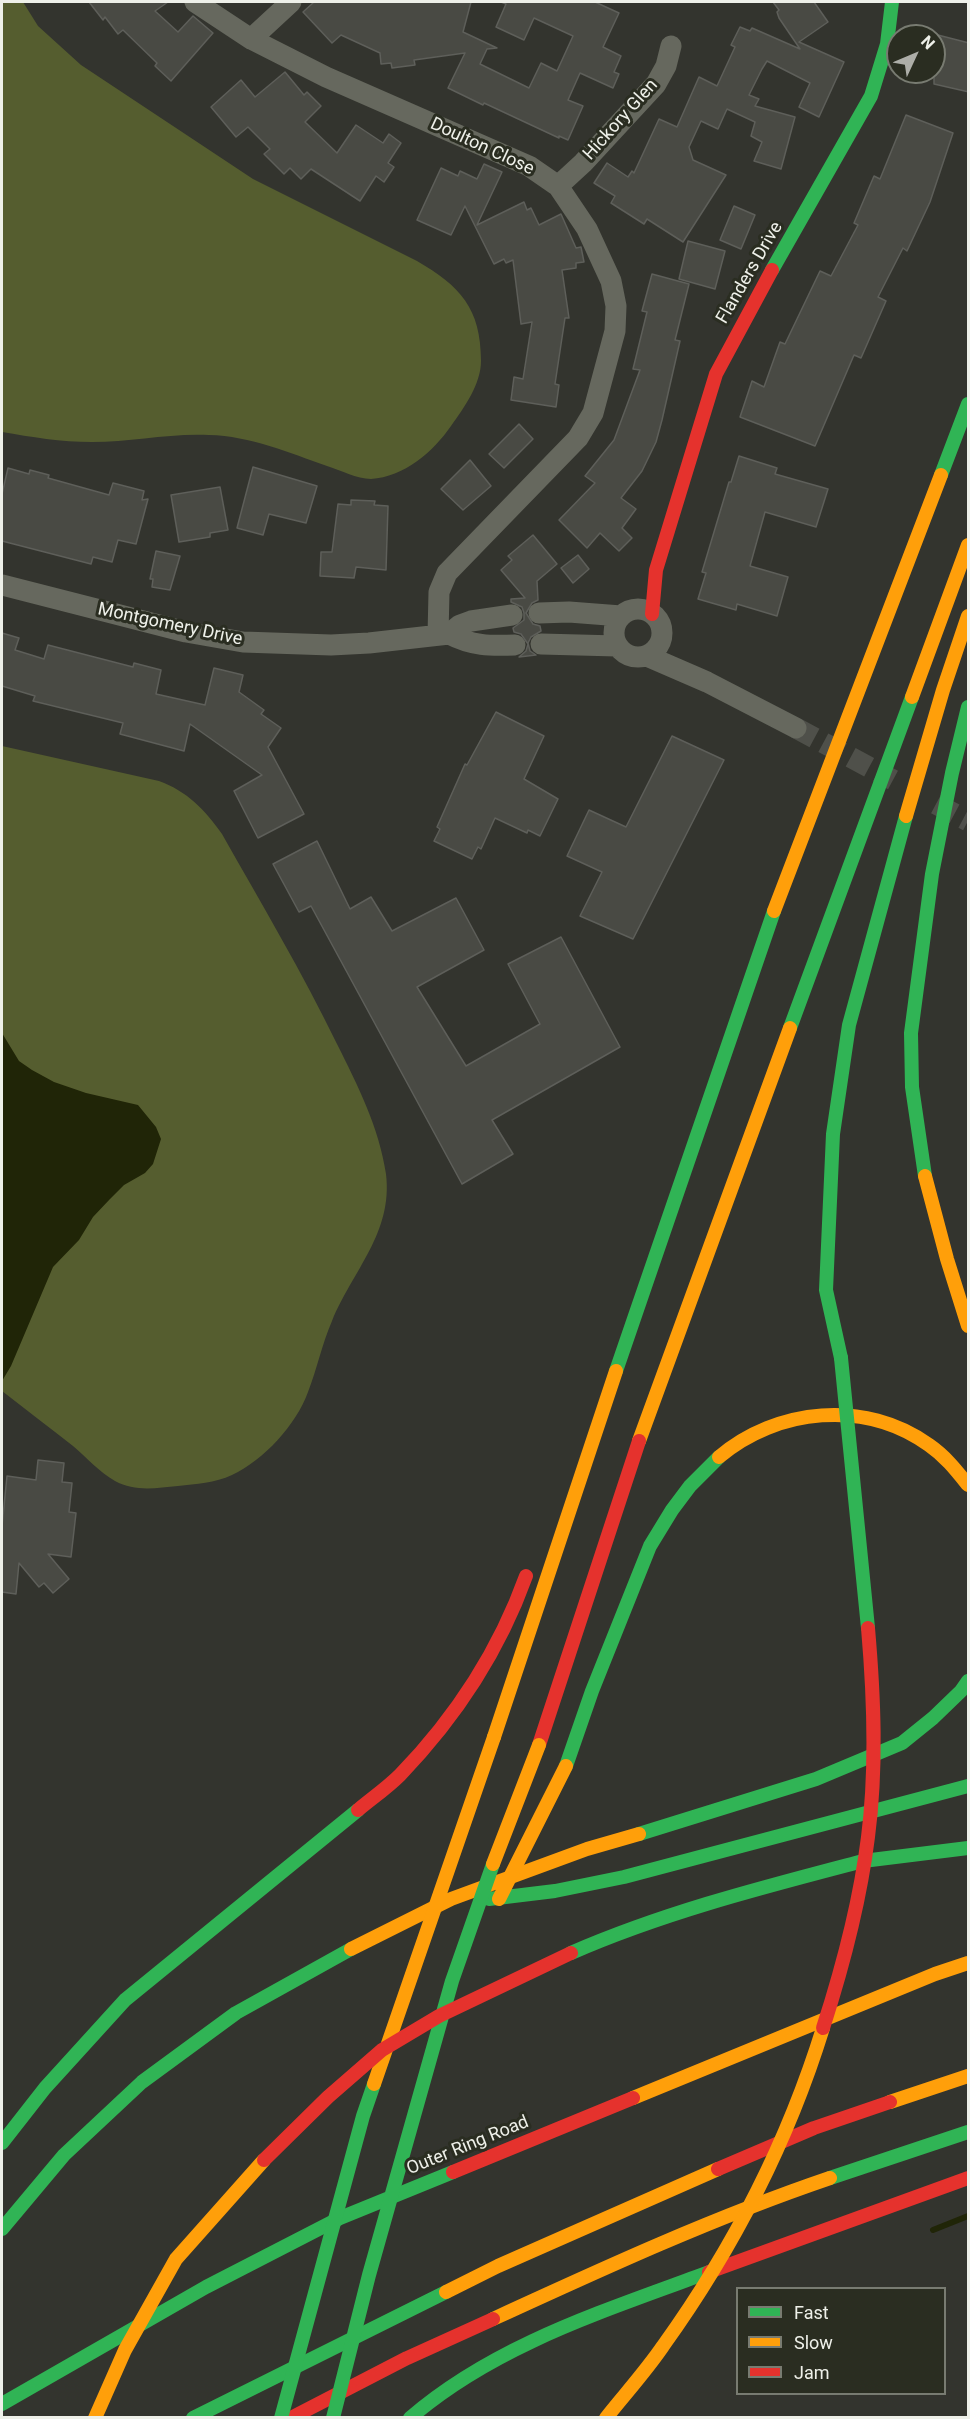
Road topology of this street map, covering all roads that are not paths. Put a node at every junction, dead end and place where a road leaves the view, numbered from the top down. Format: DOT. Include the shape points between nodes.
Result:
graph roads {
  1 [pos="195,2"];
  2 [pos="291,2"];
  3 [pos="892,2"];
  4 [pos="251,39"];
  5 [pos="671,46"];
  6 [pos="558,186"];
  7 [pos="969,404"];
  8 [pos="969,545"];
  9 [pos="656,570"];
  10 [pos="2,585"];
  11 [pos="539,612"];
  12 [pos="635,613"];
  13 [pos="512,615"];
  14 [pos="969,616"];
  15 [pos="444,634"];
  16 [pos="661,640"];
  17 [pos="542,644"];
  18 [pos="515,645"];
  19 [pos="617,646"];
  20 [pos="647,656"];
  21 [pos="706,682"];
  22 [pos="969,707"];
  23 [pos="796,728"];
  24 [pos="969,1326"];
  25 [pos="610,1389"];
  26 [pos="574,1450"];
  27 [pos="969,1485"];
  28 [pos="532,1560"];
  29 [pos="969,1681"];
  30 [pos="969,1786"];
  31 [pos="969,1848"];
  32 [pos="451,1899"];
  33 [pos="493,1914"];
  34 [pos="485,1930"];
  35 [pos="969,1963"];
  36 [pos="452,1981"];
  37 [pos="969,2076"];
  38 [pos="969,2132"];
  39 [pos="2,2143"];
  40 [pos="969,2178"];
  41 [pos="2,2229"];
  42 [pos="2,2404"];
  43 [pos="95,2418"];
  44 [pos="193,2418"];
  45 [pos="281,2418"];
  46 [pos="291,2418"];
  47 [pos="333,2418"];
  48 [pos="410,2418"];
  49 [pos="606,2418"];
  1 -- 4 [label="street, Doulton Close"];
  2 -- 4 [label="street"];
  3 -- 9 [label="main road, Flanders Drive" via="887,45 875,88 716,374"];
  4 -- 6 [label="street, Doulton Close" via="326,77 529,166"];
  5 -- 6 [label="street, Hickory Glen" via="656,84"];
  6 -- 15 [label="street, Doulton Close" via="587,230 611,281 615,331 593,413 578,438 447,573 439,592"];
  7 -- 25 [label="main road" via="771,920"];
  8 -- 36 [label="main road, bridge" via="650,1408 539,1745"];
  9 -- 12 [label="main road, Flanders Drive"];
  9 -- 12 [label="main road, Flanders Drive"];
  10 -- 15 [label="street, Montgomery Drive" via="186,632 243,642 331,645"];
  11 -- 12 [label="street"];
  12 -- 16 [label="street" via="660,623"];
  12 -- 19 [label="street" via="614,630"];
  13 -- 15 [label="street, Montgomery Drive" via="471,621"];
  14 -- 49 [label="main road, bridge" via="889,874 849,1025 833,1134 826,1290 841,1358 873,1717 872,1793 852,1932 836,1991 793,2113 758,2187 714,2269 663,2348"];
  15 -- 18 [label="street, Montgomery Drive" via="481,646"];
  16 -- 20 [label="street"];
  16 -- 21 [label="street"];
  17 -- 19 [label="street"];
  19 -- 20 [label="street" via="630,656"];
  20 -- 21 [label="street"];
  21 -- 23 [label="street"];
  22 -- 24 [label="main road" via="925,919 910,1051 917,1134 931,1208"];
  25 -- 26 [label="main road"];
  25 -- 45 [label="main road, bridge" via="363,2116"];
  27 -- 33 [label="main road, bridge" via="947,1459 911,1433 871,1419 838,1415 795,1416 764,1427 739,1439 713,1461 654,1538 590,1694 566,1766"];
  28 -- 39 [label="main road" via="489,1659 464,1699 399,1776 125,2000 52,2080"];
  29 -- 32 [label="main road" via="902,1743 864,1759 703,1816 587,1849"];
  30 -- 32 [label="main road" via="624,1877 504,1898"];
  31 -- 43 [label="main road, bridge" via="863,1861 635,1926 439,2016 382,2050 273,2150 176,2259 125,2350"];
  32 -- 41 [label="main road" via="328,1960 201,2037 142,2082 64,2154"];
  34 -- 36 [label="main road, bridge"];
  35 -- 42 [label="main road, Outer Ring Road" via="340,2218 206,2287"];
  36 -- 47 [label="main road, bridge" via="369,2274"];
  37 -- 44 [label="main road" via="814,2128 676,2187 498,2266"];
  38 -- 46 [label="main road" via="784,2194 596,2272 407,2358"];
  40 -- 48 [label="main road" via="803,2236 525,2345 459,2379"];
}
